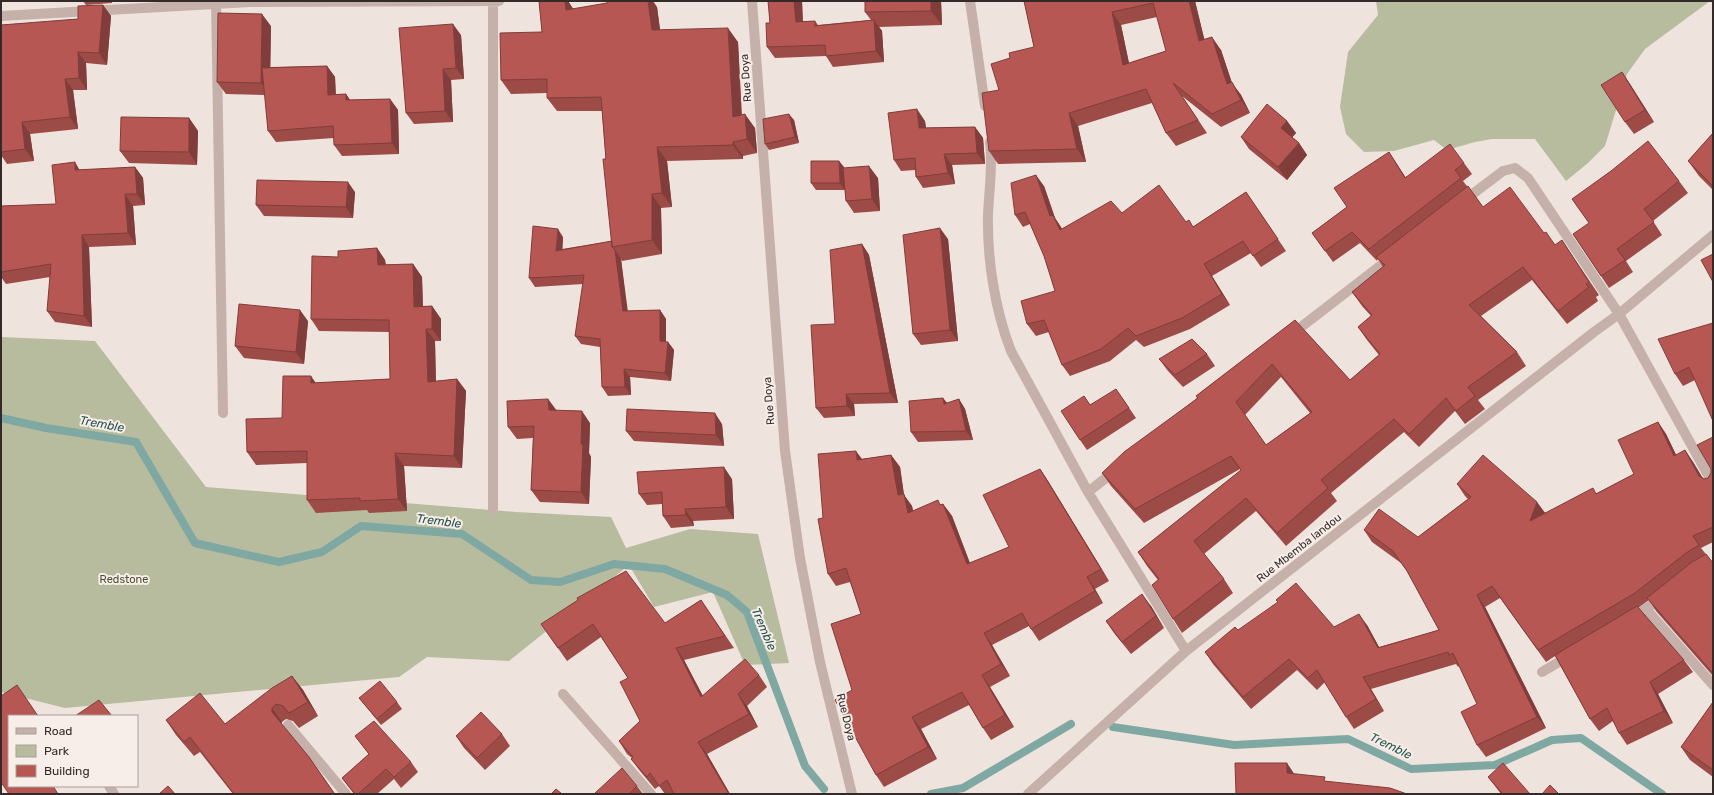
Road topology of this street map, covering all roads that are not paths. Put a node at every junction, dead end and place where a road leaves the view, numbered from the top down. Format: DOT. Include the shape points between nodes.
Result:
graph roads {
  1 [pos="493,1"];
  2 [pos="500,1"];
  3 [pos="752,1"];
  4 [pos="970,1"];
  5 [pos="216,3"];
  6 [pos="1,16"];
  7 [pos="986,118"];
  8 [pos="989,134"];
  9 [pos="1452,210"];
  10 [pos="1713,235"];
  11 [pos="1402,249"];
  12 [pos="1619,314"];
  13 [pos="1283,341"];
  14 [pos="223,413"];
  15 [pos="1125,463"];
  16 [pos="1713,484"];
  17 [pos="1088,492"];
  18 [pos="493,509"];
  19 [pos="1670,592"];
  20 [pos="1647,610"];
  21 [pos="1621,625"];
  22 [pos="1186,651"];
  23 [pos="1575,652"];
  24 [pos="1542,672"];
  25 [pos="1713,685"];
  26 [pos="563,694"];
  27 [pos="288,724"];
  28 [pos="346,794"];
  29 [pos="651,794"];
  30 [pos="852,794"];
  31 [pos="1028,794"];
  1 -- 2 [label="street"];
  1 -- 5 [label="street"];
  1 -- 18 [label="street"];
  3 -- 30 [label="street, Rue Doya" via="785,451 800,558 820,662"];
  4 -- 7 [label="street"];
  5 -- 6 [label="street"];
  5 -- 14 [label="street"];
  8 -- 17 [label="street" via="992,158 988,216 990,264 1004,332 1011,351"];
  9 -- 12 [label="street" via="1503,171 1514,168 1528,178"];
  10 -- 12 [label="street, Rue Mbemba landou"];
  11 -- 13 [label="street"];
  12 -- 16 [label="street"];
  12 -- 22 [label="street, Rue Mbemba landou"];
  15 -- 17 [label="street"];
  17 -- 22 [label="street"];
  19 -- 20 [label="street"];
  20 -- 21 [label="street"];
  20 -- 25 [label="street"];
  22 -- 31 [label="street, Rue Mbemba landou"];
  23 -- 24 [label="street"];
  26 -- 29 [label="street"];
  27 -- 28 [label="street"];
}
